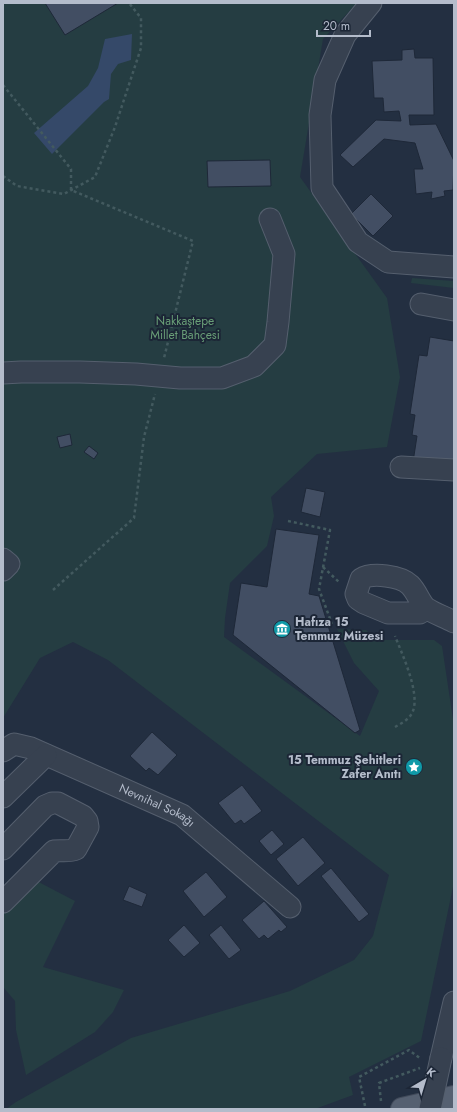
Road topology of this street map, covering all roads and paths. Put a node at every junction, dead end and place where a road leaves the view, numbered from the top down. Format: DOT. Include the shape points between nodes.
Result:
graph roads {
  1 [pos="129,3"];
  2 [pos="371,3"];
  3 [pos="3,85"];
  4 [pos="3,176"];
  5 [pos="71,190"];
  6 [pos="270,219"];
  7 [pos="454,267"];
  8 [pos="420,304"];
  9 [pos="454,310"];
  10 [pos="3,373"];
  11 [pos="402,467"];
  12 [pos="454,470"];
  13 [pos="288,521"];
  14 [pos="3,559"];
  15 [pos="3,570"];
  16 [pos="425,607"];
  17 [pos="454,622"];
  18 [pos="332,624"];
  19 [pos="395,636"];
  20 [pos="395,727"];
  21 [pos="3,751"];
  22 [pos="46,755"];
  23 [pos="3,797"];
  24 [pos="3,849"];
  25 [pos="3,902"];
  26 [pos="290,907"];
  27 [pos="454,1002"];
  28 [pos="454,1098"];
  29 [pos="381,1102"];
  30 [pos="365,1106"];
  31 [pos="402,1109"];
  32 [pos="430,1109"];
  33 [pos="452,1109"];
  1 -- 5 [label="path" via="141,18 142,48 95,177"];
  2 -- 7 [label="street" via="345,35 325,80 320,114 322,188 358,242 388,262"];
  3 -- 5 [label="path" via="71,169"];
  4 -- 5 [label="path" via="17,186 64,194"];
  6 -- 10 [label="street" via="284,254 278,322 275,345 254,366 222,378 80,372"];
  8 -- 9 [label="street"];
  11 -- 12 [label="street"];
  13 -- 18 [label="path" via="330,530 319,589"];
  14 -- 15 [label="street" via="9,564"];
  16 -- 17 [label="street"];
  19 -- 20 [label="path" via="414,687 416,700 413,712"];
  21 -- 22 [label="street, Nevnihal Sokağı" via="14,744"];
  22 -- 23 [label="street"];
  22 -- 26 [label="street, Nevnihal Sokağı" via="182,815"];
  24 -- 25 [label="street" via="45,806 52,803 58,803 83,816 87,821 88,827 76,849 70,852 54,851"];
  27 -- 32 [label="street, bridge"];
  28 -- 31 [label="main road"];
  28 -- 33 [label="street"];
  29 -- 30 [label="path" via="379,1083 421,1068 421,1059 409,1050 359,1077"];
}
